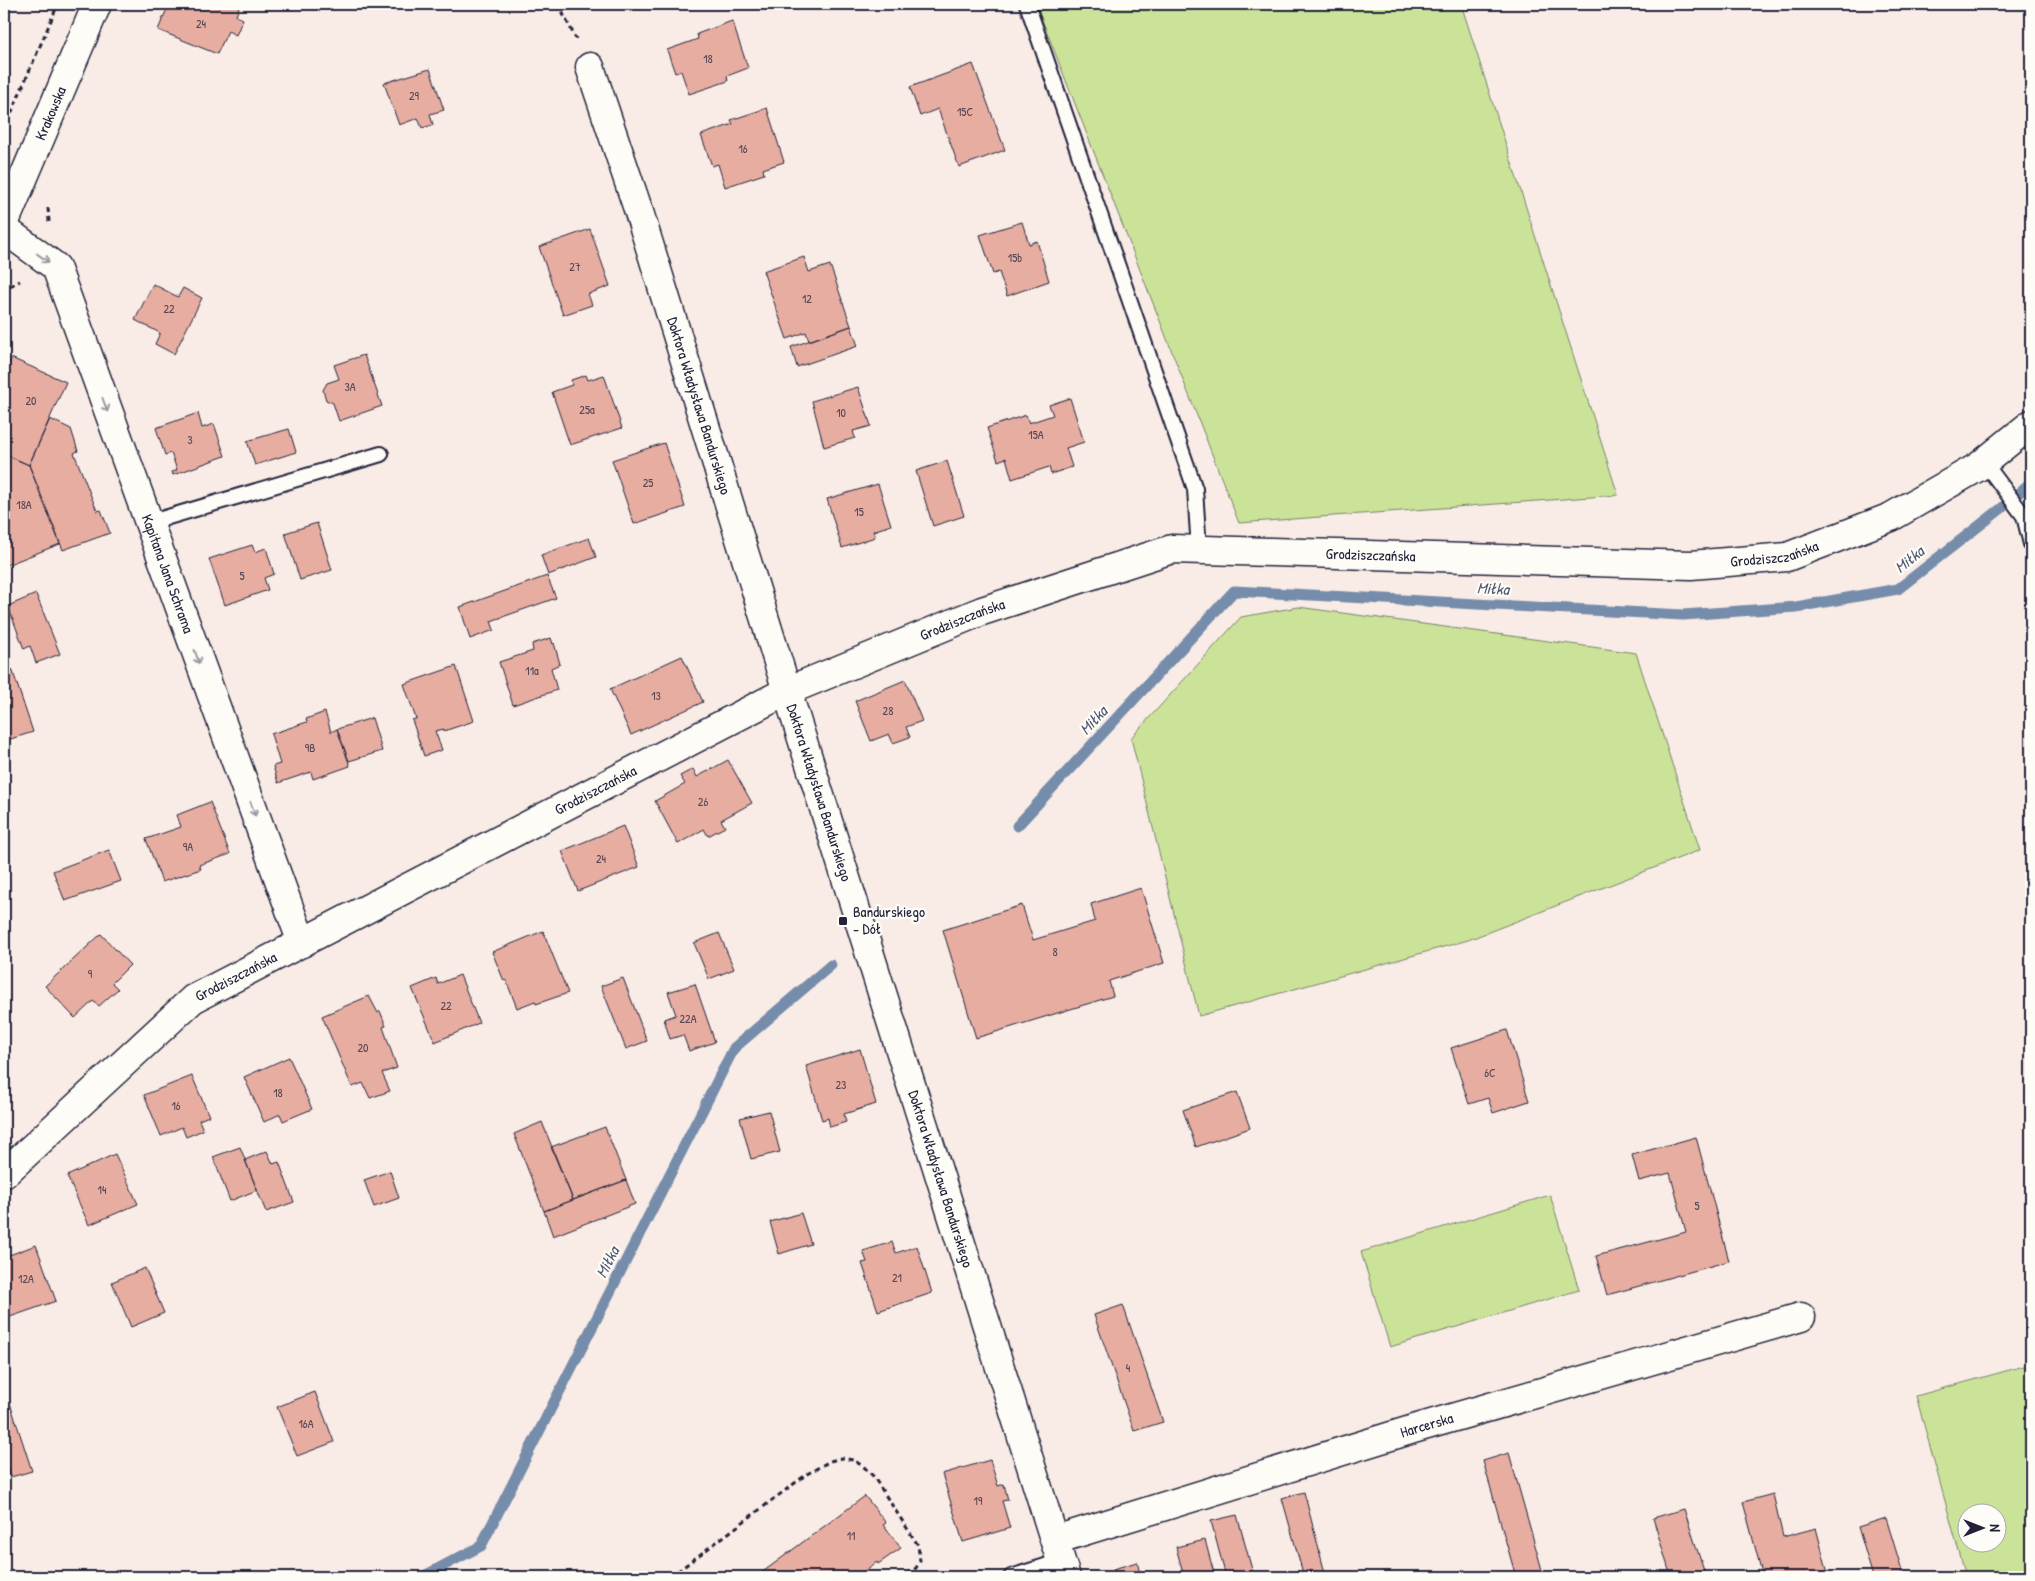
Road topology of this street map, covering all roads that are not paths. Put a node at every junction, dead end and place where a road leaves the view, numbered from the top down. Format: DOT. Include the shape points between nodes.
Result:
graph roads {
  1 [pos="97,4"];
  2 [pos="1027,4"];
  3 [pos="590,67"];
  4 [pos="4,224"];
  5 [pos="4,229"];
  6 [pos="2031,424"];
  7 [pos="381,454"];
  8 [pos="1984,462"];
  9 [pos="148,523"];
  10 [pos="2031,544"];
  11 [pos="1199,550"];
  12 [pos="787,691"];
  13 [pos="302,943"];
  14 [pos="4,1174"];
  15 [pos="1801,1317"];
  16 [pos="1061,1559"];
  17 [pos="1011,1577"];
  1 -- 4 [label="street, Krakowska"];
  2 -- 11 [label="lane" via="1195,489"];
  3 -- 12 [label="street, Doktora Władysława Bandurskiego" via="643,224"];
  5 -- 9 [label="street, Kapitana Jana Schrama, one-way" via="56,267"];
  6 -- 8 [label="street, Grodziszczańska"];
  7 -- 9 [label="lane"];
  8 -- 10 [label="lane" via="2024,516"];
  8 -- 11 [label="street, Grodziszczańska" via="1891,517 1787,557 1691,566"];
  9 -- 13 [label="street, Kapitana Jana Schrama, one-way"];
  11 -- 12 [label="street, Grodziszczańska" via="1172,549 982,612"];
  12 -- 13 [label="street, Grodziszczańska"];
  12 -- 16 [label="street, Doktora Władysława Bandurskiego"];
  13 -- 14 [label="street, Grodziszczańska" via="194,999"];
  15 -- 16 [label="street, Harcerska" via="1417,1428"];
  16 -- 17 [label="lane"];
}
